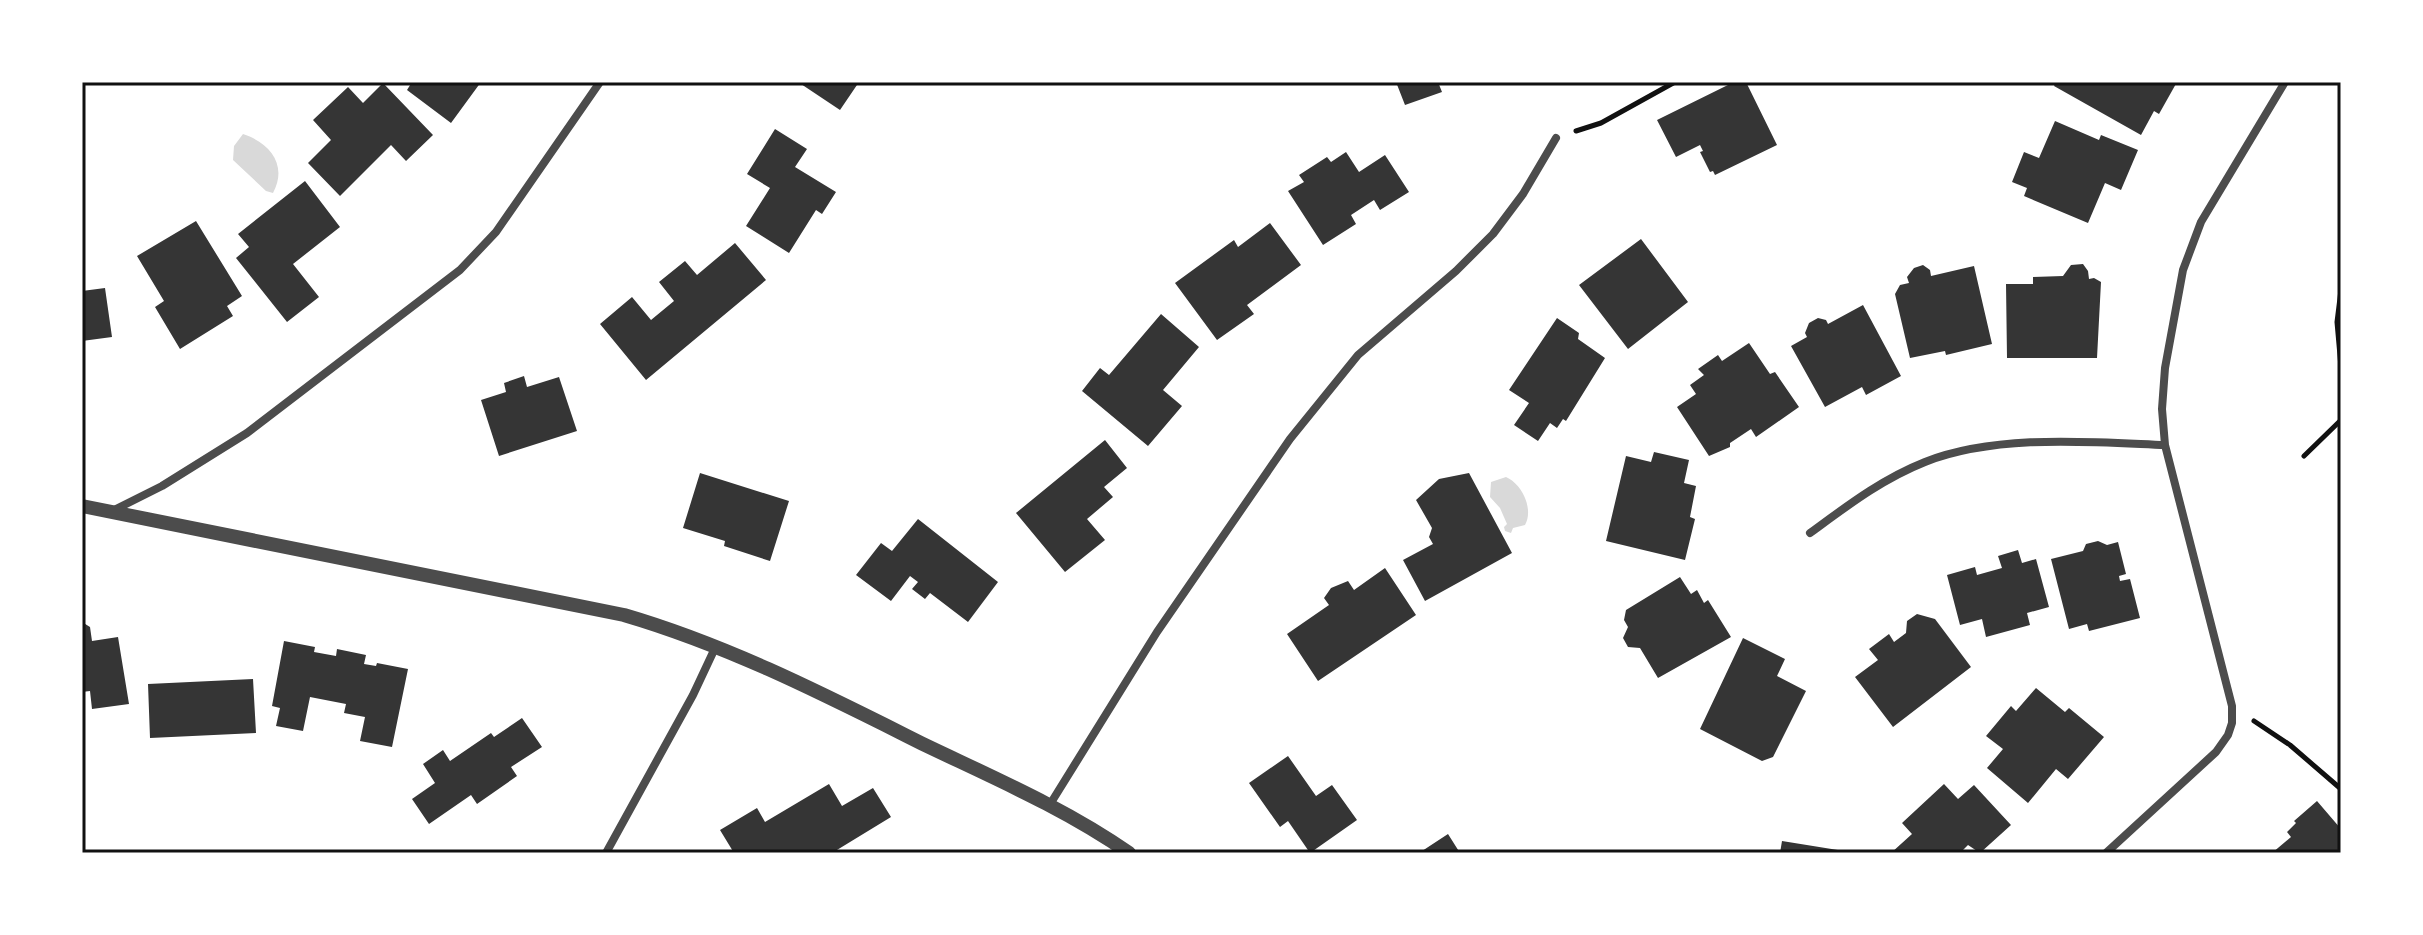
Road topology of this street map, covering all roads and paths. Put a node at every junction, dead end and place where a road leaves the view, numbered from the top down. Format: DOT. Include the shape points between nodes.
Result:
graph roads {
  1 [pos="600,82"];
  2 [pos="1675,82"];
  3 [pos="2285,82"];
  4 [pos="1556,138"];
  5 [pos="2341,290"];
  6 [pos="2341,367"];
  7 [pos="2341,420"];
  8 [pos="2165,445"];
  9 [pos="2304,456"];
  10 [pos="82,506"];
  11 [pos="110,512"];
  12 [pos="1810,533"];
  13 [pos="716,646"];
  14 [pos="2232,706"];
  15 [pos="2341,789"];
  16 [pos="1049,806"];
  17 [pos="606,853"];
  18 [pos="1129,853"];
  19 [pos="2106,853"];
  1 -- 11 [label="street" via="496,232 460,270 247,433"];
  2 -- 4 [label="path" via="1601,123"];
  3 -- 8 [label="street" via="2191,246 2165,368"];
  4 -- 16 [label="street" via="1493,234 1358,355 1299,428 1157,632"];
  5 -- 6 [label="path"];
  7 -- 9 [label="path"];
  8 -- 12 [label="street" via="2042,443 1948,455 1886,481"];
  8 -- 14 [label="street"];
  10 -- 11 [label="street"];
  11 -- 13 [label="street" via="624,615"];
  13 -- 16 [label="street"];
  13 -- 17 [label="street"];
  14 -- 15 [label="path" via="2290,745"];
  14 -- 19 [label="street" via="2228,735 2216,752"];
  16 -- 18 [label="street"];
}
